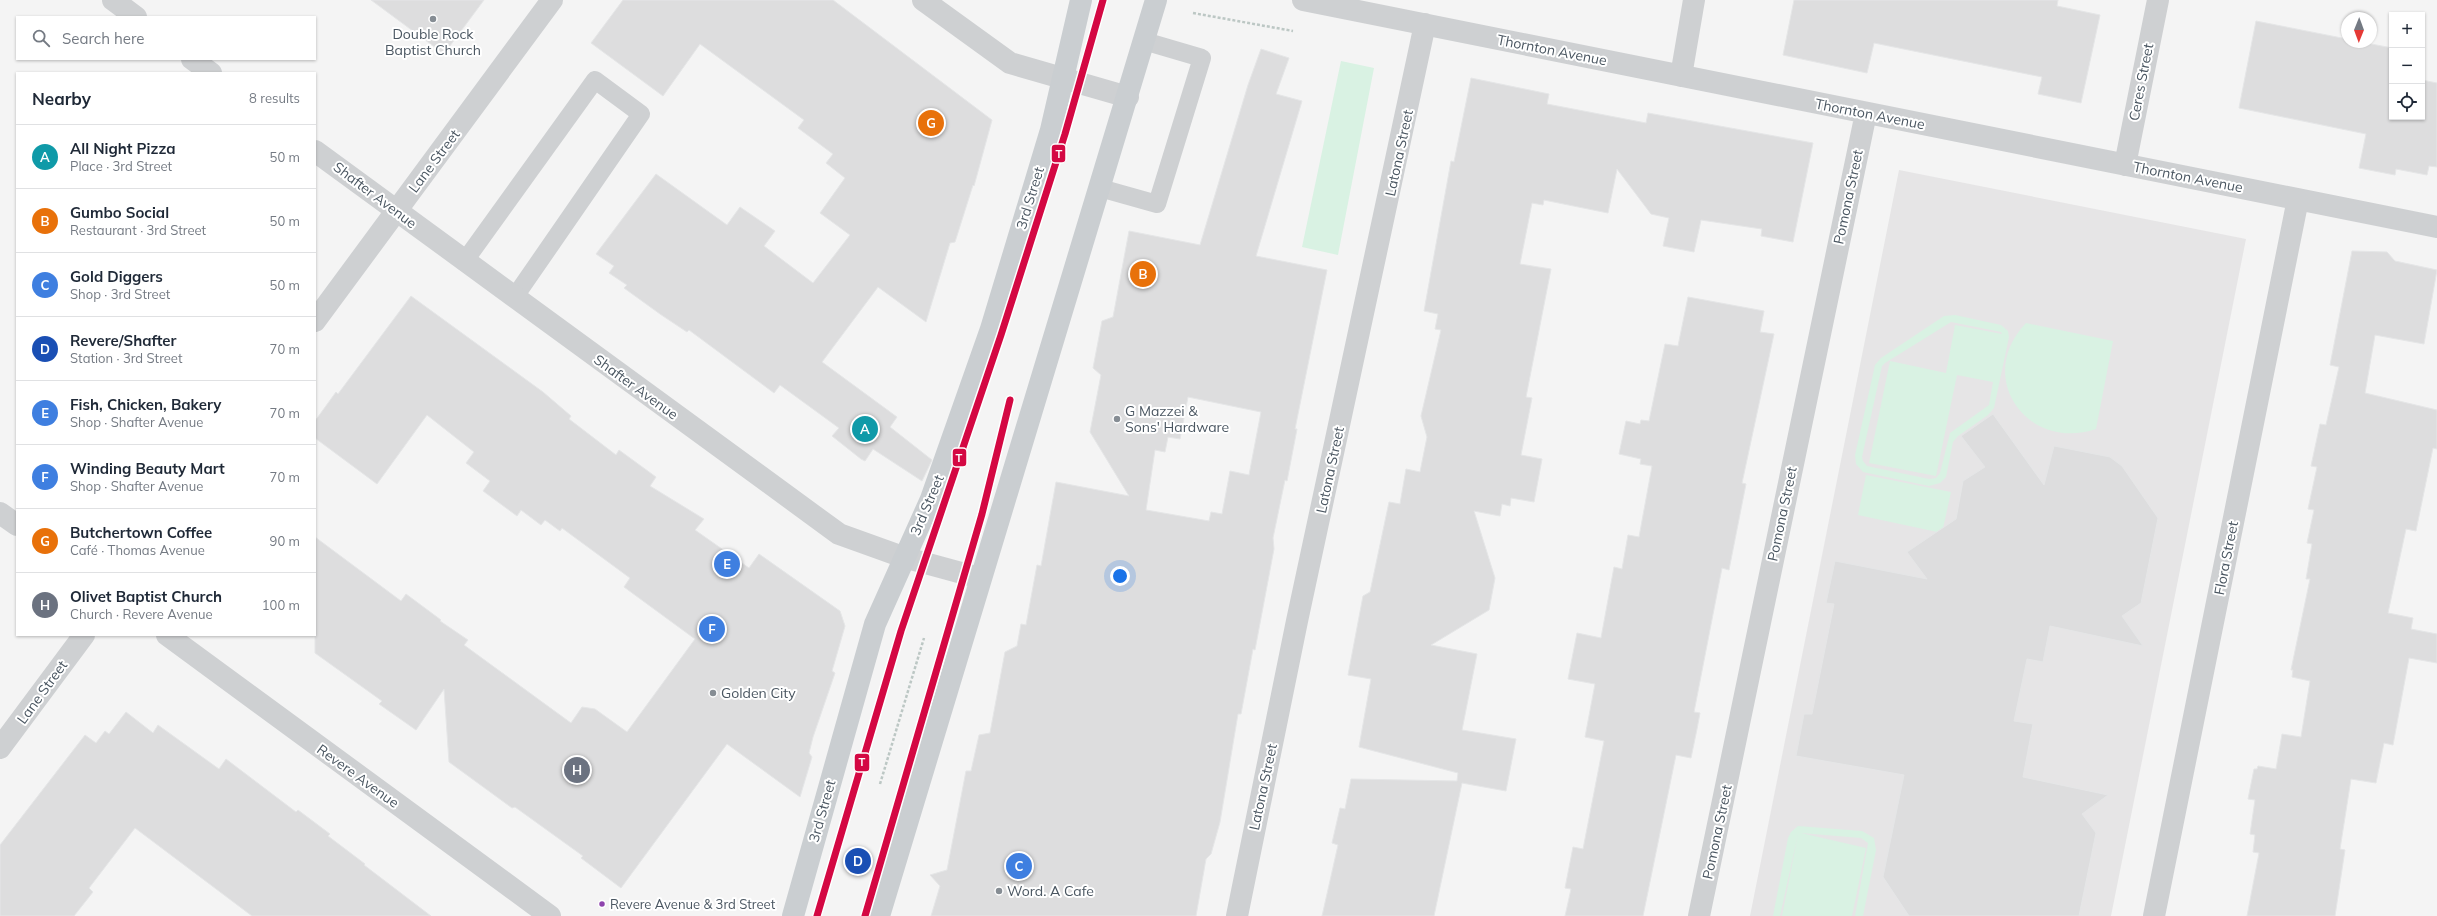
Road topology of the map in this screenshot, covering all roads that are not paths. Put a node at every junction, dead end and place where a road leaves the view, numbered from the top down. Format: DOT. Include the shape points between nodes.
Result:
graph roads {
  1 [pos="113,0"];
  2 [pos="552,0"];
  3 [pos="924,0"];
  4 [pos="1081,0"];
  5 [pos="1156,0"];
  6 [pos="1303,0"];
  7 [pos="1694,0"];
  8 [pos="2158,0"];
  9 [pos="135,16"];
  10 [pos="1425,24"];
  11 [pos="1144,41"];
  12 [pos="193,60"];
  13 [pos="210,72"];
  14 [pos="1681,76"];
  15 [pos="1062,80"];
  16 [pos="1128,97"];
  17 [pos="1866,113"];
  18 [pos="316,152"];
  19 [pos="2125,165"];
  20 [pos="1100,188"];
  21 [pos="2298,199"];
  22 [pos="396,211"];
  23 [pos="2437,227"];
  24 [pos="464,262"];
  25 [pos="514,298"];
  26 [pos="316,320"];
  27 [pos="0,513"];
  28 [pos="16,524"];
  29 [pos="904,557"];
  30 [pos="980,578"];
  31 [pos="83,636"];
  32 [pos="168,636"];
  33 [pos="0,748"];
  34 [pos="550,916"];
  35 [pos="792,916"];
  36 [pos="879,916"];
  37 [pos="1237,916"];
  38 [pos="1699,916"];
  39 [pos="2154,916"];
  1 -- 9 [label="street"];
  2 -- 22 [label="street, Lane Street"];
  3 -- 15 [label="street" via="1010,63"];
  4 -- 15 [label="main road, 3rd Street"];
  5 -- 11 [label="main road"];
  6 -- 10 [label="street, Thornton Avenue"];
  7 -- 14 [label="street"];
  8 -- 19 [label="street, Ceres Street"];
  10 -- 14 [label="street, Thornton Avenue"];
  10 -- 37 [label="street, Latona Street" via="1297,621"];
  11 -- 16 [label="main road"];
  11 -- 20 [label="lane" via="1202,58 1157,204"];
  12 -- 13 [label="street"];
  14 -- 17 [label="street, Thornton Avenue"];
  15 -- 16 [label="street"];
  15 -- 29 [label="main road, 3rd Street" via="1050,130 990,329 932,499"];
  16 -- 20 [label="main road"];
  17 -- 19 [label="street, Thornton Avenue"];
  17 -- 38 [label="street, Pomona Street"];
  18 -- 22 [label="street, Shafter Avenue"];
  19 -- 21 [label="street, Thornton Avenue"];
  20 -- 30 [label="main road"];
  21 -- 23 [label="street, Thornton Avenue"];
  21 -- 39 [label="street, Flora Street"];
  22 -- 24 [label="street, Shafter Avenue"];
  22 -- 26 [label="street, Lane Street"];
  24 -- 25 [label="street, Shafter Avenue"];
  24 -- 25 [label="lane" via="595,80 641,114"];
  25 -- 29 [label="street, Shafter Avenue" via="839,534"];
  27 -- 28 [label="street"];
  29 -- 30 [label="street, Shafter Avenue"];
  29 -- 35 [label="main road, 3rd Street" via="875,624"];
  30 -- 36 [label="main road"];
  31 -- 33 [label="street, Lane Street"];
  32 -- 34 [label="street, Revere Avenue"];
}
